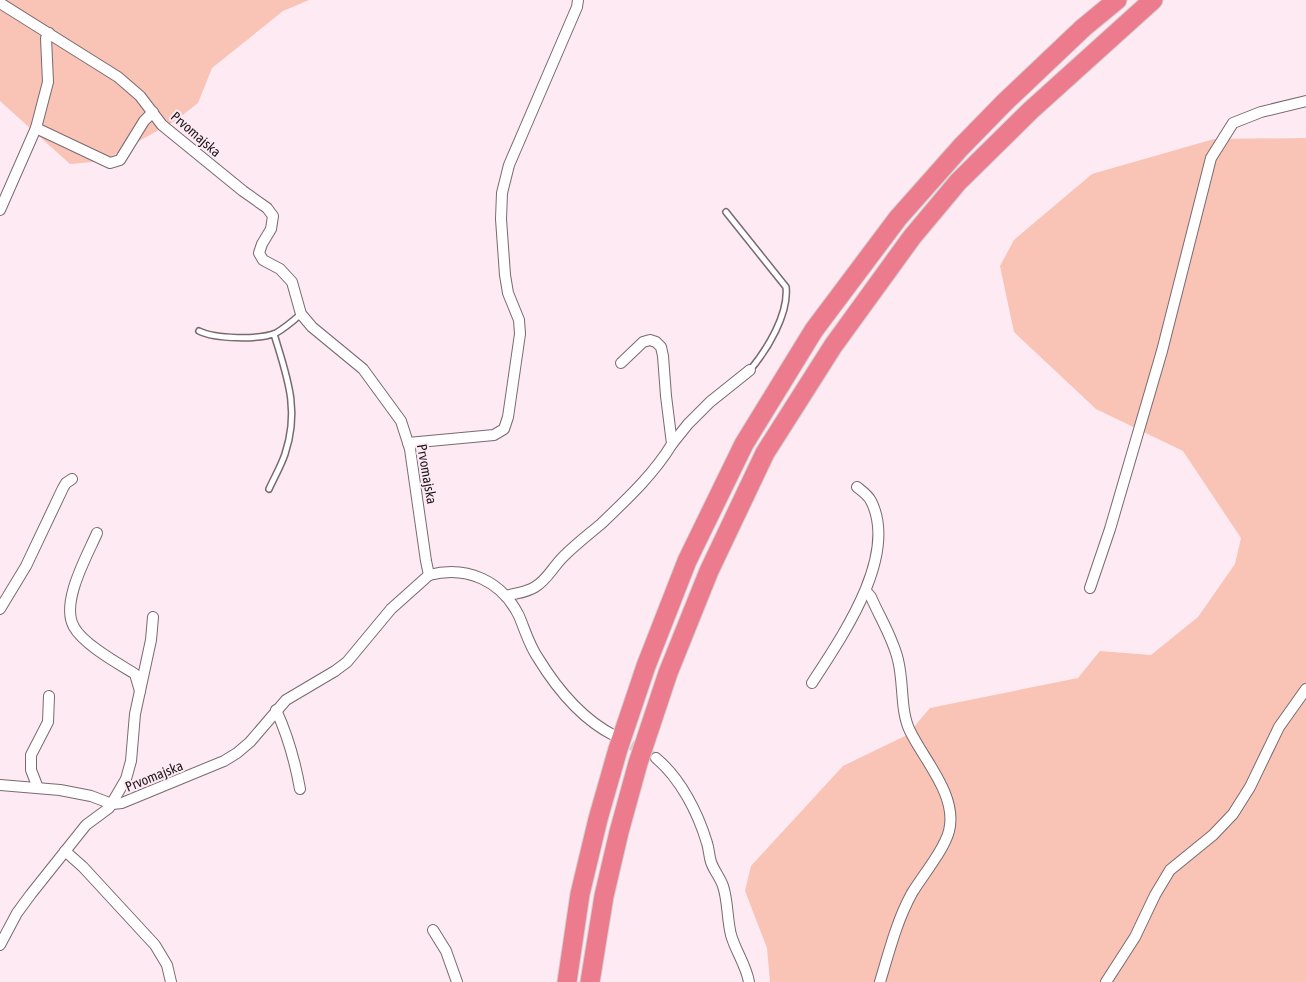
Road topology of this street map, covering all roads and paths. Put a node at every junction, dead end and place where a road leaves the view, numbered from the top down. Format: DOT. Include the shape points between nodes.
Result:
graph roads {
  1 [pos="578,0"];
  2 [pos="1117,0"];
  3 [pos="1153,0"];
  4 [pos="0,3"];
  5 [pos="49,33"];
  6 [pos="1306,101"];
  7 [pos="153,112"];
  8 [pos="36,128"];
  9 [pos="0,210"];
  10 [pos="726,212"];
  11 [pos="301,314"];
  12 [pos="199,331"];
  13 [pos="274,334"];
  14 [pos="622,363"];
  15 [pos="750,370"];
  16 [pos="408,443"];
  17 [pos="672,444"];
  18 [pos="72,479"];
  19 [pos="857,487"];
  20 [pos="269,490"];
  21 [pos="97,532"];
  22 [pos="430,574"];
  23 [pos="1090,588"];
  24 [pos="866,590"];
  25 [pos="506,596"];
  26 [pos="0,609"];
  27 [pos="153,617"];
  28 [pos="812,683"];
  29 [pos="1306,689"];
  30 [pos="140,692"];
  31 [pos="49,696"];
  32 [pos="276,710"];
  33 [pos="615,736"];
  34 [pos="656,758"];
  35 [pos="0,785"];
  36 [pos="38,788"];
  37 [pos="300,789"];
  38 [pos="112,804"];
  39 [pos="65,851"];
  40 [pos="433,930"];
  41 [pos="0,945"];
  42 [pos="172,982"];
  43 [pos="457,982"];
  44 [pos="567,982"];
  45 [pos="590,982"];
  46 [pos="749,982"];
  47 [pos="880,982"];
  48 [pos="1106,982"];
  1 -- 16 [label="street" via="509,165 502,193 505,275 520,334 504,429 494,435"];
  2 -- 44 [label="highway" via="1005,102 898,218 814,330 744,444 687,561 618,749 580,894"];
  3 -- 45 [label="highway" via="1030,111 958,182 912,237 833,346 766,453 709,571 668,673 638,763 604,896"];
  4 -- 5 [label="street, Prvomajska"];
  5 -- 7 [label="street, Prvomajska" via="118,77"];
  5 -- 8 [label="street" via="46,38 48,82"];
  6 -- 23 [label="street" via="1233,123 1211,158 1162,351"];
  7 -- 8 [label="street" via="115,163"];
  7 -- 11 [label="street, Prvomajska" via="162,125 273,216 271,229 259,253 263,260 280,269 292,282"];
  8 -- 9 [label="street"];
  10 -- 15 [label="lane" via="786,287 784,310 759,360"];
  11 -- 13 [label="lane"];
  11 -- 16 [label="street, Prvomajska" via="363,369 401,421"];
  12 -- 13 [label="lane" via="225,337"];
  13 -- 20 [label="lane" via="290,386 292,419 285,455"];
  14 -- 17 [label="street" via="643,342 650,340 661,347"];
  15 -- 17 [label="street" via="710,402"];
  16 -- 22 [label="street, Prvomajska"];
  17 -- 25 [label="street" via="643,481 562,558 548,576 526,593"];
  18 -- 26 [label="street" via="63,488 26,566"];
  19 -- 24 [label="street" via="870,499 876,515 876,554"];
  21 -- 30 [label="street" via="74,590 70,607 73,626 85,641 135,674"];
  22 -- 25 [label="street" via="442,571 472,574"];
  22 -- 32 [label="street, Prvomajska" via="391,609 347,662 295,694"];
  24 -- 28 [label="street" via="840,640"];
  24 -- 47 [label="street" via="898,657 905,720 939,782 951,815 949,832 905,910"];
  25 -- 33 [label="street" via="549,675 578,710"];
  27 -- 30 [label="street" via="148,662"];
  29 -- 48 [label="street" via="1279,727 1233,814 1170,870 1154,895 1135,937"];
  30 -- 38 [label="street" via="126,779"];
  31 -- 36 [label="street" via="48,722 31,755"];
  32 -- 37 [label="street" via="294,758"];
  32 -- 38 [label="street, Prvomajska" via="250,742 224,761 122,803"];
  34 -- 46 [label="street" via="674,777 700,824 711,861 724,887 732,937"];
  35 -- 36 [label="street, Prvomajska"];
  36 -- 38 [label="street, Prvomajska" via="91,796"];
  38 -- 39 [label="street" via="86,825"];
  39 -- 41 [label="street" via="17,913"];
  39 -- 42 [label="street" via="84,867 155,945 167,965"];
  40 -- 43 [label="street" via="446,951"];
}
